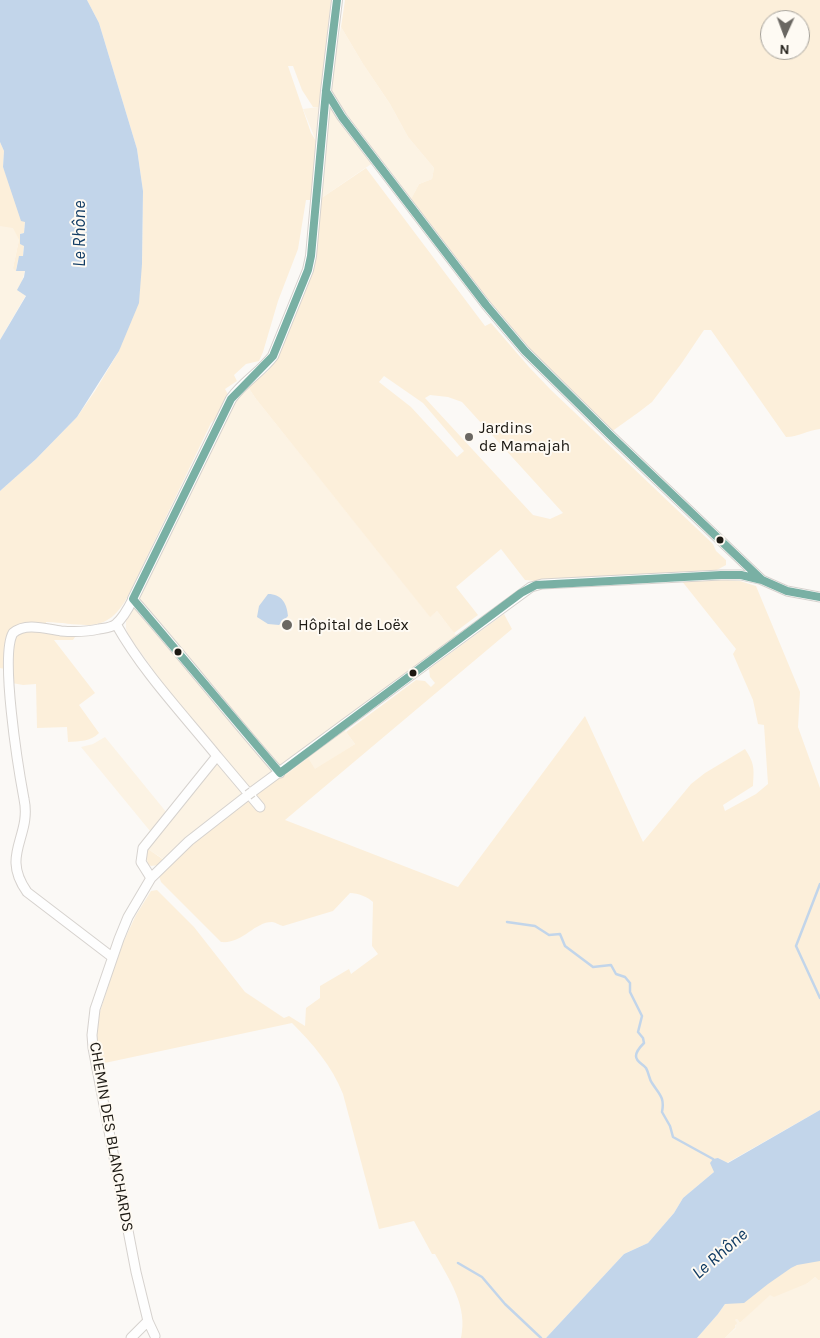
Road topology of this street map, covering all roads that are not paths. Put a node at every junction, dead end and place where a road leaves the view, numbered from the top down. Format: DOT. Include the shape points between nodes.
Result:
graph roads {
  1 [pos="337,0"];
  2 [pos="326,91"];
  3 [pos="733,552"];
  4 [pos="721,575"];
  5 [pos="762,580"];
  6 [pos="820,597"];
  7 [pos="134,598"];
  8 [pos="116,624"];
  9 [pos="218,756"];
  10 [pos="280,773"];
  11 [pos="260,807"];
  12 [pos="151,878"];
  13 [pos="112,957"];
  14 [pos="148,1321"];
  15 [pos="155,1336"];
  16 [pos="131,1338"];
  1 -- 2 [label="street"];
  2 -- 3 [label="street" via="342,117 461,273 525,351"];
  2 -- 7 [label="street" via="311,256 304,281 273,356 240,388 228,406"];
  3 -- 4 [label="street" via="735,562 732,570"];
  3 -- 5 [label="street"];
  4 -- 5 [label="street, CHEMIN DES BLANCHARDS"];
  4 -- 10 [label="street, CHEMIN DES BLANCHARDS" via="531,587"];
  5 -- 6 [label="street" via="778,588"];
  7 -- 8 [label="street"];
  7 -- 10 [label="street"];
  8 -- 9 [label="street" via="148,672"];
  8 -- 13 [label="street" via="79,632 22,628 13,632 7,641 2,665 9,726 25,805 25,822 14,848 14,868 27,892"];
  9 -- 11 [label="street"];
  9 -- 12 [label="street" via="142,848 141,862"];
  10 -- 12 [label="street, CHEMIN DES BLANCHARDS" via="189,841"];
  12 -- 13 [label="street, CHEMIN DES BLANCHARDS" via="128,918"];
  13 -- 14 [label="street, CHEMIN DES BLANCHARDS" via="95,1009 92,1042"];
  14 -- 15 [label="street, CHEMIN DES BLANCHARDS"];
  14 -- 16 [label="street"];
}
